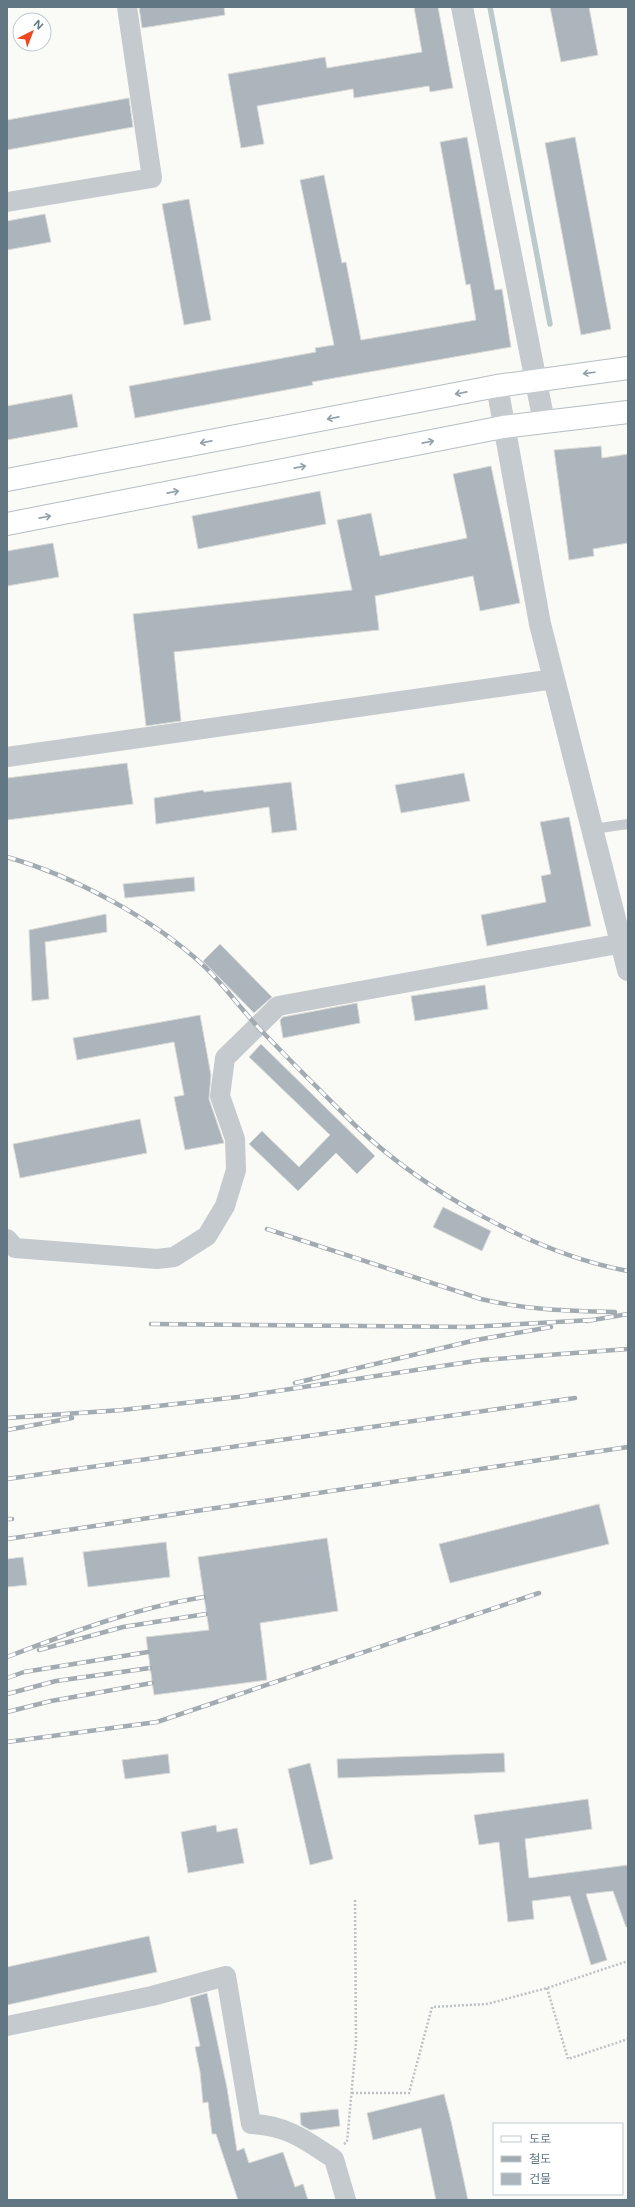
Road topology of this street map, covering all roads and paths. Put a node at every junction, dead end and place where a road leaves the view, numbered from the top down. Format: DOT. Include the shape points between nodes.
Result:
graph roads {
  1 [pos="127,7"];
  2 [pos="462,7"];
  3 [pos="7,202"];
  4 [pos="628,368"];
  5 [pos="536,380"];
  6 [pos="496,386"];
  7 [pos="628,412"];
  8 [pos="544,422"];
  9 [pos="503,428"];
  10 [pos="7,480"];
  11 [pos="7,524"];
  12 [pos="554,680"];
  13 [pos="7,757"];
  14 [pos="628,824"];
  15 [pos="593,829"];
  16 [pos="623,943"];
  17 [pos="628,970"];
  18 [pos="7,1239"];
  19 [pos="355,1898"];
  20 [pos="628,1961"];
  21 [pos="547,1988"];
  22 [pos="7,2026"];
  23 [pos="628,2039"];
  24 [pos="352,2093"];
  25 [pos="334,2159"];
  26 [pos="346,2200"];
  1 -- 3 [label="street" via="152,178"];
  2 -- 5 [label="street"];
  4 -- 5 [label="main road, one-way"];
  5 -- 6 [label="main road"];
  5 -- 8 [label="street"];
  6 -- 9 [label="street"];
  6 -- 10 [label="main road, one-way"];
  7 -- 8 [label="main road"];
  8 -- 9 [label="main road"];
  11 -- 9 [label="main road, one-way"];
  9 -- 12 [label="street" via="529,574"];
  12 -- 13 [label="street"];
  12 -- 15 [label="street"];
  14 -- 15 [label="lane"];
  15 -- 16 [label="street"];
  16 -- 17 [label="street"];
  16 -- 18 [label="street" via="278,1006 225,1058 220,1096 235,1138 236,1170 225,1206 207,1236 174,1257 157,1258 15,1248"];
  19 -- 24 [label="path" via="356,2043"];
  20 -- 21 [label="path"];
  21 -- 23 [label="path" via="568,2059"];
  21 -- 24 [label="path" via="487,2004 432,2007 409,2093"];
  22 -- 25 [label="street" via="152,1996 226,1976 251,2124 268,2125 291,2132"];
  24 -- 25 [label="path" via="346,2142"];
  25 -- 26 [label="street"];
}
